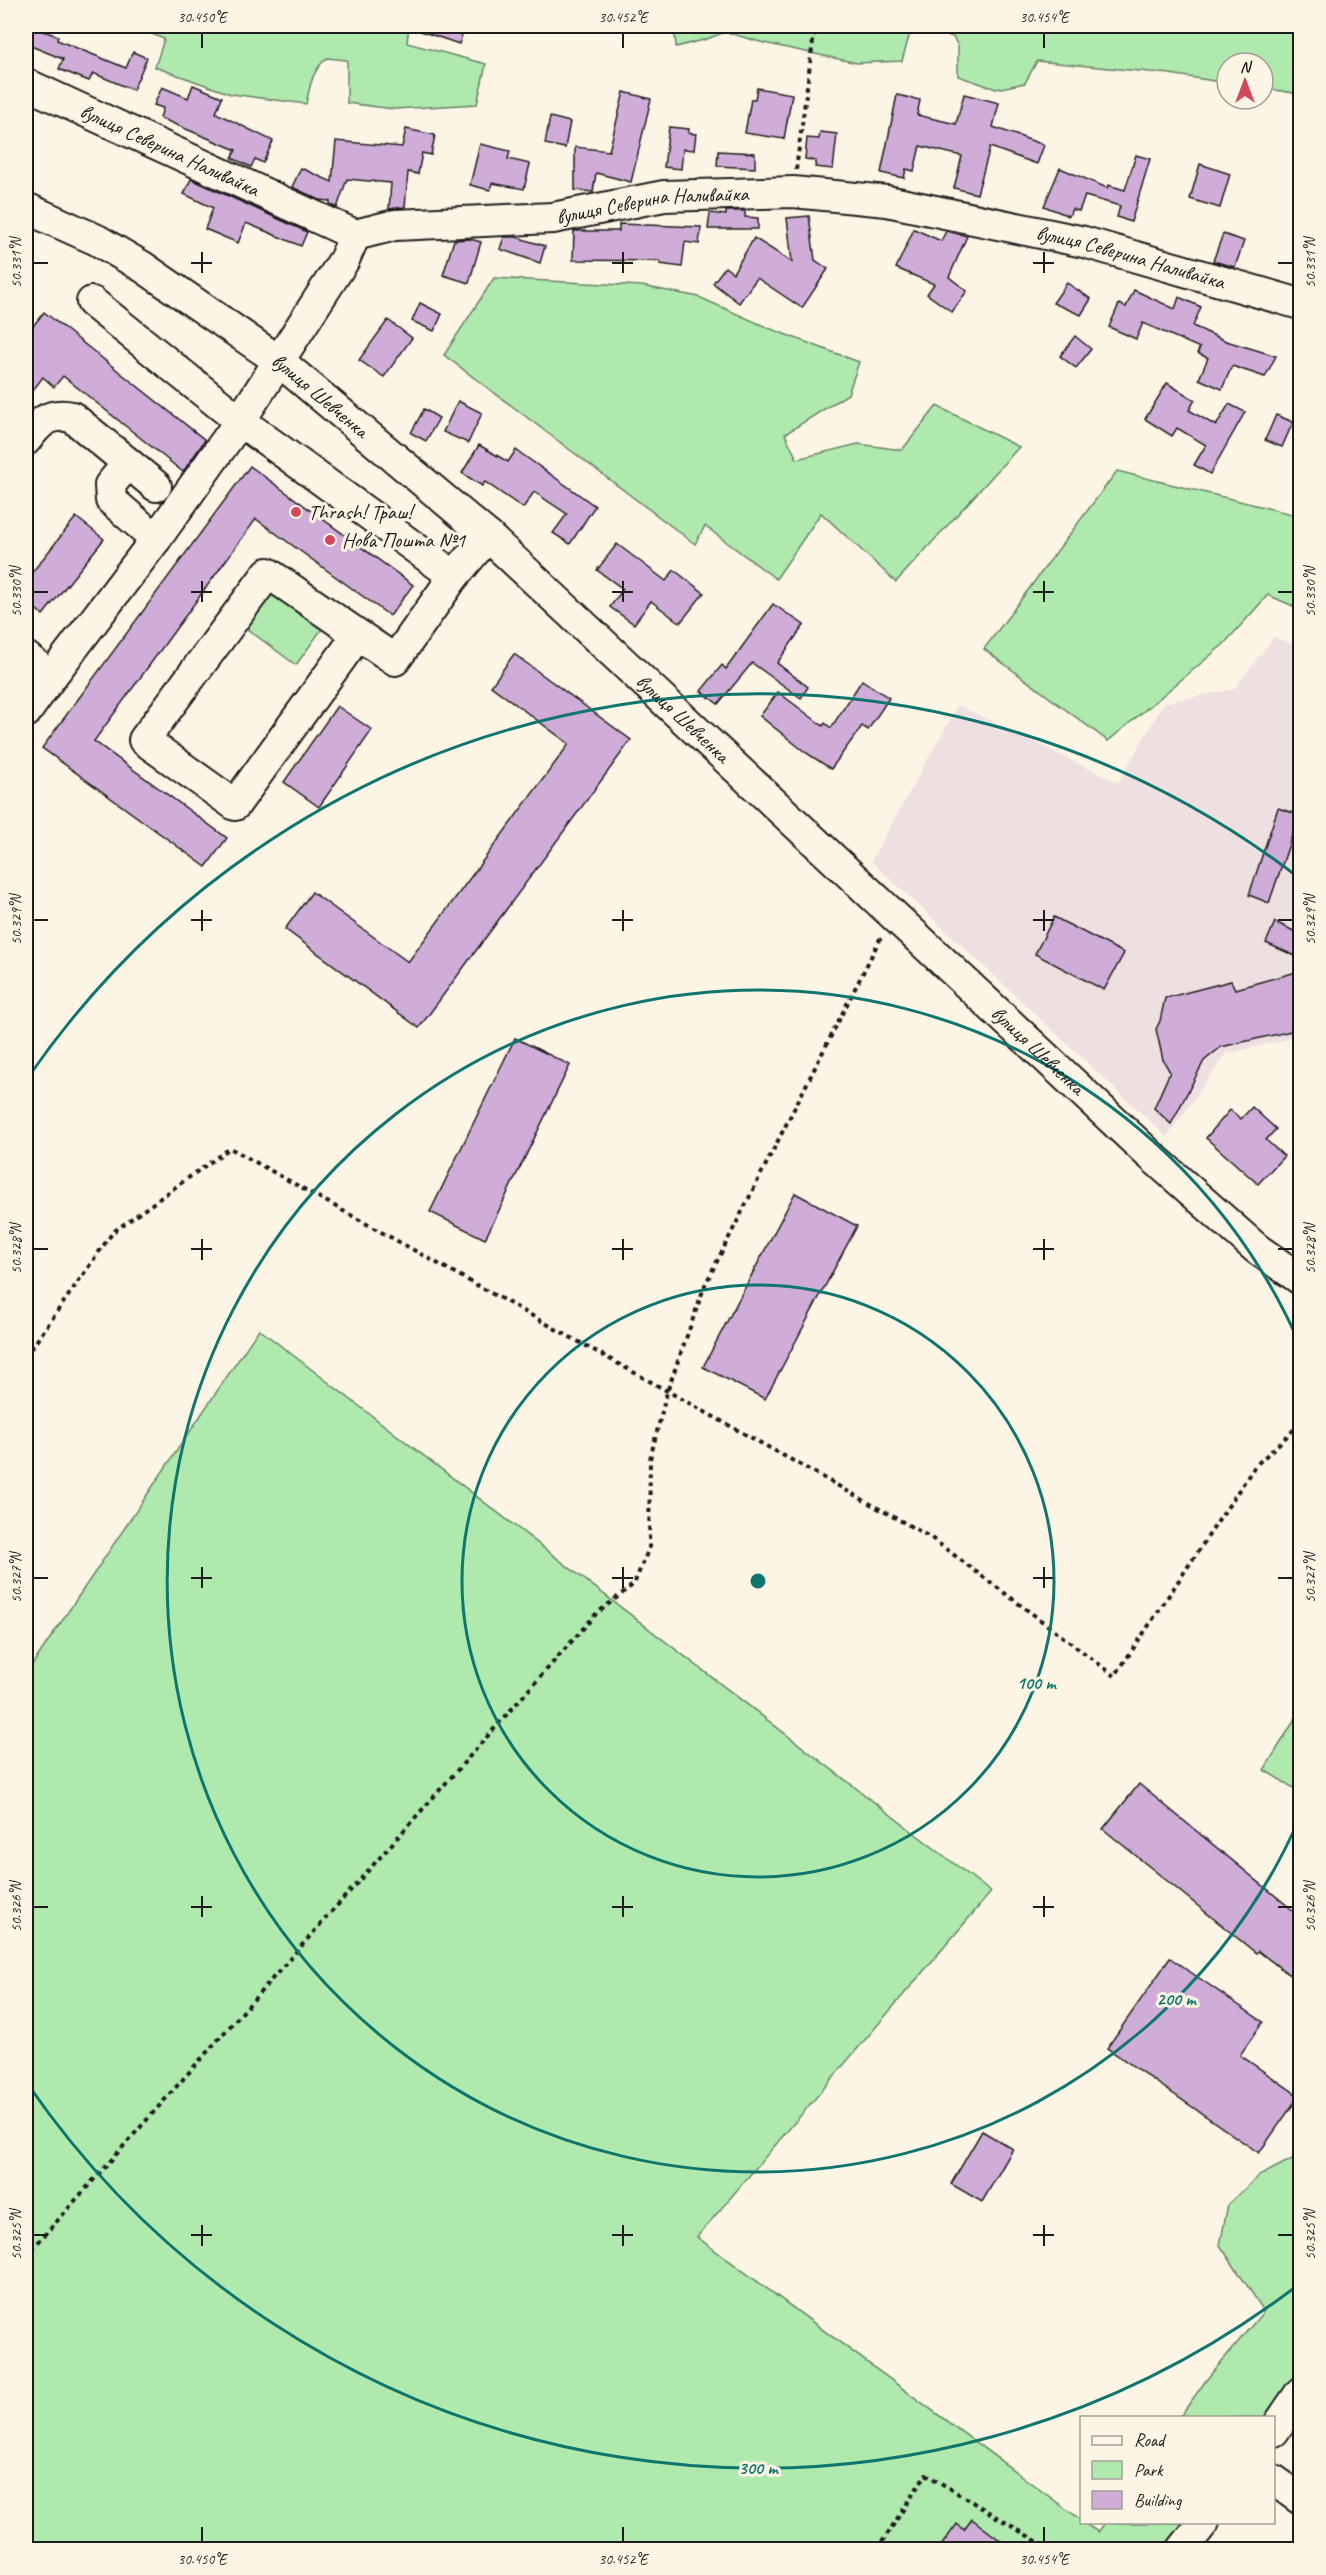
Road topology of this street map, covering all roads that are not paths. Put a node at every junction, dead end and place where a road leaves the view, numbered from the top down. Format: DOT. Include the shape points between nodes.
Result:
graph roads {
  1 [pos="26,84"];
  2 [pos="26,208"];
  3 [pos="355,235"];
  4 [pos="92,302"];
  5 [pos="1300,304"];
  6 [pos="279,361"];
  7 [pos="240,422"];
  8 [pos="26,440"];
  9 [pos="128,463"];
  10 [pos="156,486"];
  11 [pos="488,537"];
  12 [pos="156,539"];
  13 [pos="454,576"];
  14 [pos="357,636"];
  15 [pos="26,657"];
  16 [pos="51,676"];
  17 [pos="26,712"];
  18 [pos="1300,1279"];
  19 [pos="1300,2393"];
  20 [pos="1275,2430"];
  21 [pos="1275,2481"];
  22 [pos="1300,2499"];
  23 [pos="1203,2524"];
  24 [pos="1182,2550"];
  1 -- 3 [label="street, вулиця Северина Наливайка"];
  2 -- 6 [label="street, вулиця Шевченка" via="97,240 143,267"];
  3 -- 5 [label="street, вулиця Северина Наливайка" via="395,225 554,218 664,196 793,192 887,201 1084,242"];
  3 -- 6 [label="street" via="344,260"];
  4 -- 7 [label="street"];
  6 -- 7 [label="street"];
  6 -- 11 [label="street, вулиця Шевченка"];
  7 -- 12 [label="street"];
  7 -- 13 [label="street"];
  8 -- 9 [label="street" via="41,422 61,414 72,417"];
  9 -- 10 [label="street"];
  9 -- 12 [label="street" via="110,485 111,500"];
  11 -- 13 [label="street"];
  11 -- 18 [label="street, вулиця Шевченка" via="1149,1154 1257,1249"];
  12 -- 16 [label="street"];
  13 -- 14 [label="street" via="394,660"];
  14 -- 14 [label="street" via="268,573 144,740 235,805"];
  15 -- 16 [label="street"];
  16 -- 17 [label="street"];
  19 -- 20 [label="street"];
  21 -- 22 [label="street"];
  23 -- 24 [label="street"];
}
